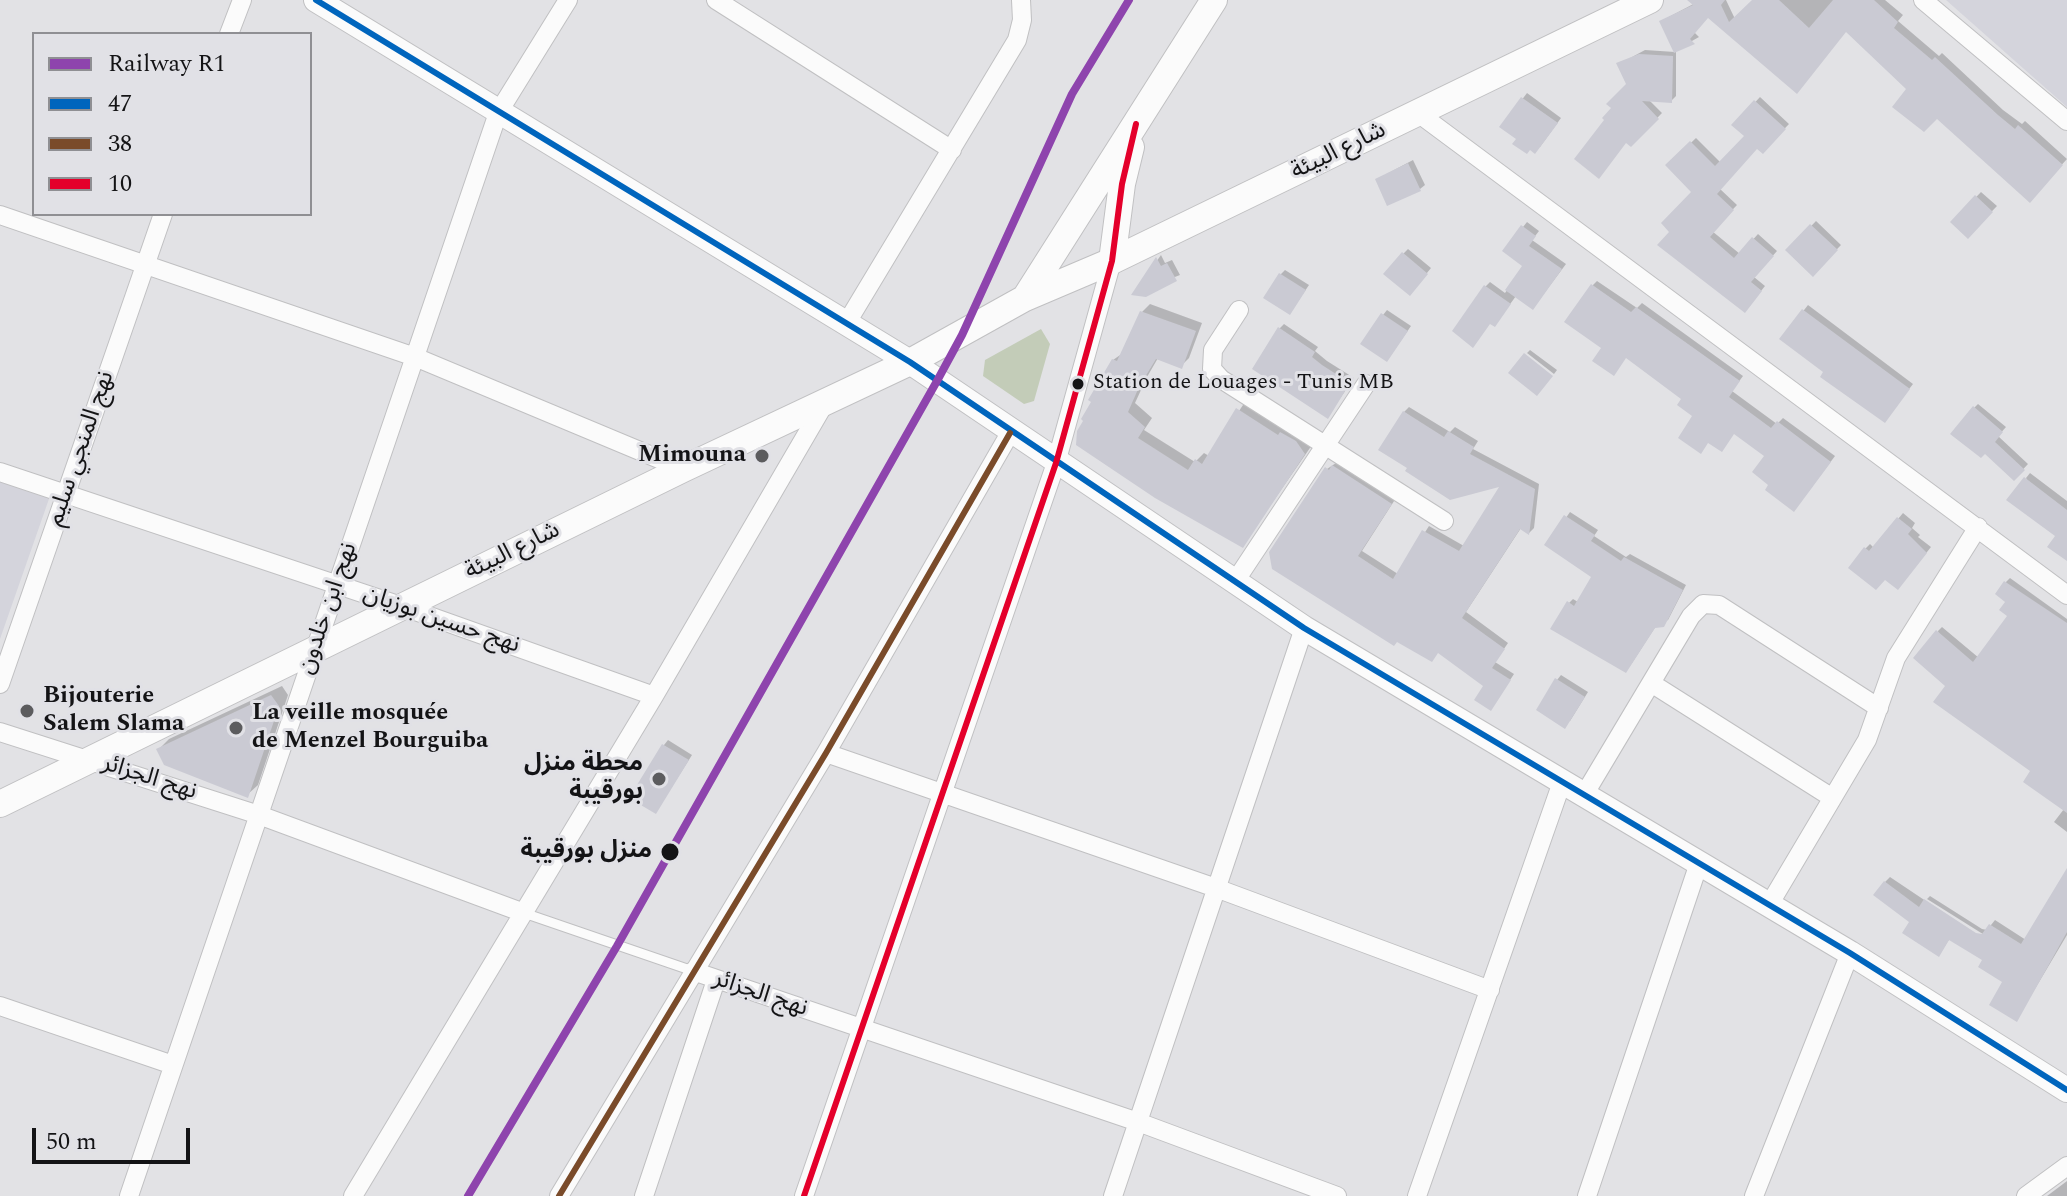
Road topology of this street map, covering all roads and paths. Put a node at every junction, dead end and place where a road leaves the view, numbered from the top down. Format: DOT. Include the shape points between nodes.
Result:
graph roads {
  1 [pos="242,0"];
  2 [pos="316,0"];
  3 [pos="568,0"];
  4 [pos="716,0"];
  5 [pos="1021,0"];
  6 [pos="1214,0"];
  7 [pos="1650,0"];
  8 [pos="1923,0"];
  9 [pos="230,32"];
  10 [pos="498,113"];
  11 [pos="1418,113"];
  12 [pos="2067,121"];
  13 [pos="1136,124"];
  14 [pos="952,150"];
  15 [pos="0,215"];
  16 [pos="162,216"];
  17 [pos="1112,261"];
  18 [pos="145,264"];
  19 [pos="1025,298"];
  20 [pos="1239,310"];
  21 [pos="846,324"];
  22 [pos="415,357"];
  23 [pos="910,362"];
  24 [pos="1366,384"];
  25 [pos="826,401"];
  26 [pos="1010,433"];
  27 [pos="1326,445"];
  28 [pos="1056,463"];
  29 [pos="683,469"];
  30 [pos="0,472"];
  31 [pos="67,495"];
  32 [pos="1444,521"];
  33 [pos="1978,527"];
  34 [pos="1234,583"];
  35 [pos="337,586"];
  36 [pos="2067,595"];
  37 [pos="404,607"];
  38 [pos="1304,628"];
  39 [pos="316,649"];
  40 [pos="1651,683"];
  41 [pos="0,684"];
  42 [pos="654,696"];
  43 [pos="1879,708"];
  44 [pos="0,732"];
  45 [pos="826,753"];
  46 [pos="89,759"];
  47 [pos="1562,782"];
  48 [pos="943,792"];
  49 [pos="1584,795"];
  50 [pos="1831,797"];
  51 [pos="0,804"];
  52 [pos="259,815"];
  53 [pos="1699,863"];
  54 [pos="1216,888"];
  55 [pos="1769,905"];
  56 [pos="524,913"];
  57 [pos="1850,953"];
  58 [pos="693,971"];
  59 [pos="716,980"];
  60 [pos="1490,990"];
  61 [pos="0,1006"];
  62 [pos="861,1030"];
  63 [pos="173,1065"];
  64 [pos="2067,1090"];
  65 [pos="1138,1122"];
  66 [pos="2067,1166"];
  67 [pos="129,1196"];
  68 [pos="353,1196"];
  69 [pos="559,1196"];
  70 [pos="644,1196"];
  71 [pos="804,1196"];
  72 [pos="1113,1196"];
  73 [pos="1337,1196"];
  74 [pos="1417,1196"];
  75 [pos="1587,1196"];
  76 [pos="1754,1196"];
  77 [pos="2026,1196"];
  1 -- 9 [label="street"];
  2 -- 10 [label="street"];
  3 -- 10 [label="street, نهج ابن خلدون"];
  4 -- 14 [label="street"];
  5 -- 14 [label="street" via="1017,40"];
  6 -- 13 [label="main road, شارع البيئة"];
  7 -- 11 [label="main road, شارع البيئة"];
  8 -- 12 [label="street"];
  10 -- 21 [label="street"];
  10 -- 22 [label="street, نهج ابن خلدون"];
  11 -- 17 [label="main road, شارع البيئة"];
  11 -- 33 [label="street"];
  13 -- 17 [label="main road"];
  13 -- 19 [label="main road, شارع البيئة"];
  14 -- 21 [label="street"];
  15 -- 18 [label="street"];
  16 -- 18 [label="street, نهج المنجي سليم"];
  17 -- 19 [label="main road, شارع البيئة"];
  17 -- 28 [label="street"];
  18 -- 22 [label="street"];
  18 -- 31 [label="street, نهج المنجي سليم"];
  19 -- 23 [label="main road, شارع البيئة"];
  20 -- 27 [label="street" via="1213,350 1212,369"];
  21 -- 23 [label="street"];
  22 -- 29 [label="street"];
  22 -- 35 [label="street, نهج ابن خلدون"];
  23 -- 25 [label="main road, شارع البيئة"];
  23 -- 26 [label="street"];
  24 -- 27 [label="street"];
  25 -- 29 [label="main road, شارع البيئة"];
  25 -- 42 [label="street"];
  26 -- 28 [label="street"];
  26 -- 45 [label="street"];
  27 -- 32 [label="street"];
  27 -- 34 [label="street"];
  28 -- 34 [label="street"];
  28 -- 48 [label="street"];
  29 -- 37 [label="main road, شارع البيئة"];
  30 -- 31 [label="street, نهج حسين بوزيان"];
  31 -- 35 [label="street, نهج حسين بوزيان"];
  31 -- 41 [label="street, نهج المنجي سليم"];
  33 -- 36 [label="street"];
  33 -- 43 [label="street" via="1896,658"];
  34 -- 38 [label="street"];
  35 -- 37 [label="street, نهج حسين بوزيان"];
  35 -- 39 [label="street, نهج ابن خلدون"];
  37 -- 39 [label="main road, شارع البيئة"];
  37 -- 42 [label="street, نهج حسين بوزيان"];
  38 -- 47 [label="street"];
  38 -- 54 [label="street"];
  39 -- 46 [label="main road, شارع البيئة"];
  39 -- 52 [label="street, نهج ابن خلدون"];
  40 -- 43 [label="street" via="1691,616 1703,604 1714,603"];
  40 -- 49 [label="street"];
  40 -- 50 [label="street"];
  42 -- 56 [label="street"];
  43 -- 50 [label="street" via="1867,740"];
  44 -- 46 [label="street, نهج الجزائر"];
  45 -- 48 [label="street"];
  45 -- 58 [label="street"];
  46 -- 51 [label="main road, شارع البيئة"];
  46 -- 52 [label="street, نهج الجزائر"];
  47 -- 49 [label="street"];
  47 -- 60 [label="street"];
  48 -- 54 [label="street"];
  48 -- 62 [label="street"];
  49 -- 53 [label="street"];
  50 -- 55 [label="street"];
  52 -- 56 [label="street, نهج الجزائر"];
  52 -- 63 [label="street, نهج ابن خلدون"];
  53 -- 55 [label="street"];
  53 -- 75 [label="street"];
  54 -- 60 [label="street"];
  54 -- 65 [label="street"];
  55 -- 57 [label="street"];
  56 -- 58 [label="lane, نهج الجزائر"];
  56 -- 68 [label="street"];
  57 -- 64 [label="street"];
  57 -- 76 [label="street"];
  58 -- 59 [label="street, نهج الجزائر"];
  58 -- 69 [label="street"];
  59 -- 62 [label="street, نهج الجزائر"];
  59 -- 70 [label="street"];
  60 -- 74 [label="street"];
  61 -- 63 [label="street"];
  62 -- 65 [label="street, نهج الجزائر"];
  62 -- 71 [label="street"];
  63 -- 67 [label="street, نهج ابن خلدون"];
  65 -- 72 [label="street"];
  65 -- 73 [label="street, نهج الجزائر"];
  66 -- 77 [label="street"];
}
